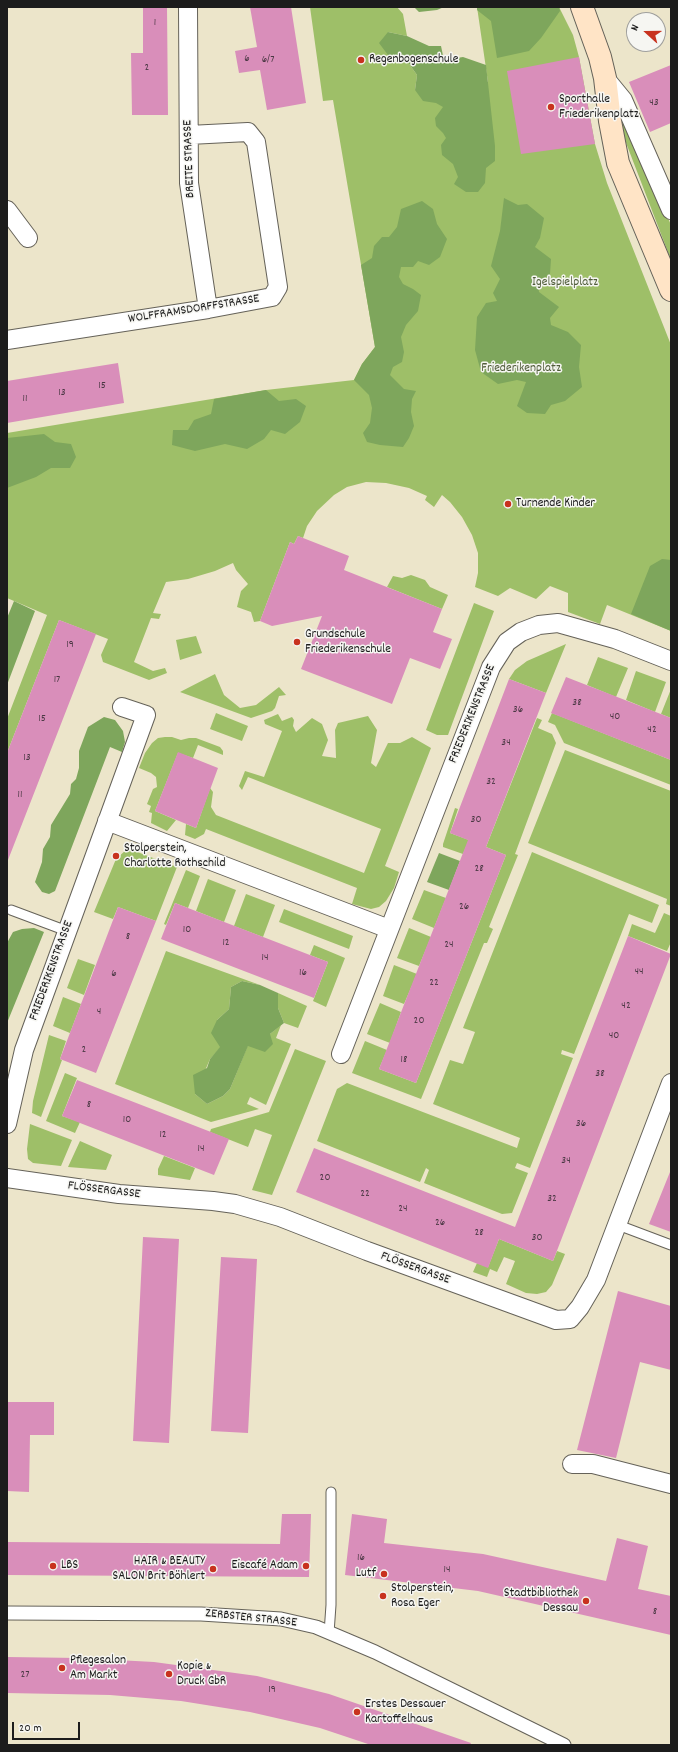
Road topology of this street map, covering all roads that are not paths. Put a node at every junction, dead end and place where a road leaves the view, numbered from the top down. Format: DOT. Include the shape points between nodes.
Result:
graph roads {
  1 [pos="188,7"];
  2 [pos="582,7"];
  3 [pos="605,78"];
  4 [pos="189,135"];
  5 [pos="7,210"];
  6 [pos="671,210"];
  7 [pos="28,238"];
  8 [pos="671,290"];
  9 [pos="208,309"];
  10 [pos="7,340"];
  11 [pos="671,661"];
  12 [pos="122,707"];
  13 [pos="106,821"];
  14 [pos="11,910"];
  15 [pos="389,929"];
  16 [pos="67,932"];
  17 [pos="341,1054"];
  18 [pos="671,1083"];
  19 [pos="7,1124"];
  20 [pos="7,1178"];
  21 [pos="618,1225"];
  22 [pos="671,1245"];
  23 [pos="572,1464"];
  24 [pos="671,1484"];
  25 [pos="331,1492"];
  26 [pos="7,1613"];
  27 [pos="329,1633"];
  28 [pos="564,1745"];
  1 -- 4 [label="street, BREITE STRASSE"];
  2 -- 3 [label="main road" via="600,56"];
  3 -- 6 [label="street" via="624,100"];
  3 -- 8 [label="main road" via="618,163"];
  4 -- 9 [label="street, BREITE STRASSE" via="189,183"];
  4 -- 9 [label="street, WOLFFRAMSDORFFSTRASSE" via="248,132 256,142 278,287 272,297"];
  5 -- 7 [label="street"];
  9 -- 10 [label="street, WOLFFRAMSDORFFSTRASSE"];
  11 -- 15 [label="street, FRIEDERIKENSTRASSE" via="615,639 558,623 539,625 521,632 507,642 491,667"];
  12 -- 13 [label="street, FRIEDERIKENSTRASSE" via="146,715"];
  13 -- 15 [label="street"];
  13 -- 16 [label="street, FRIEDERIKENSTRASSE"];
  14 -- 16 [label="lane"];
  15 -- 17 [label="street, FRIEDERIKENSTRASSE"];
  16 -- 19 [label="street, FRIEDERIKENSTRASSE" via="24,1050"];
  18 -- 21 [label="street, FLÖSSERGASSE"];
  20 -- 21 [label="street, FLÖSSERGASSE" via="119,1194 235,1204 280,1217 556,1320 570,1319 580,1307 596,1280"];
  21 -- 22 [label="lane"];
  23 -- 24 [label="street" via="593,1464"];
  25 -- 27 [label="lane"];
  26 -- 27 [label="street, ZERBSTER STRASSE" via="237,1615 281,1619 316,1627"];
  27 -- 28 [label="street, ZERBSTER STRASSE" via="375,1652"];
}
